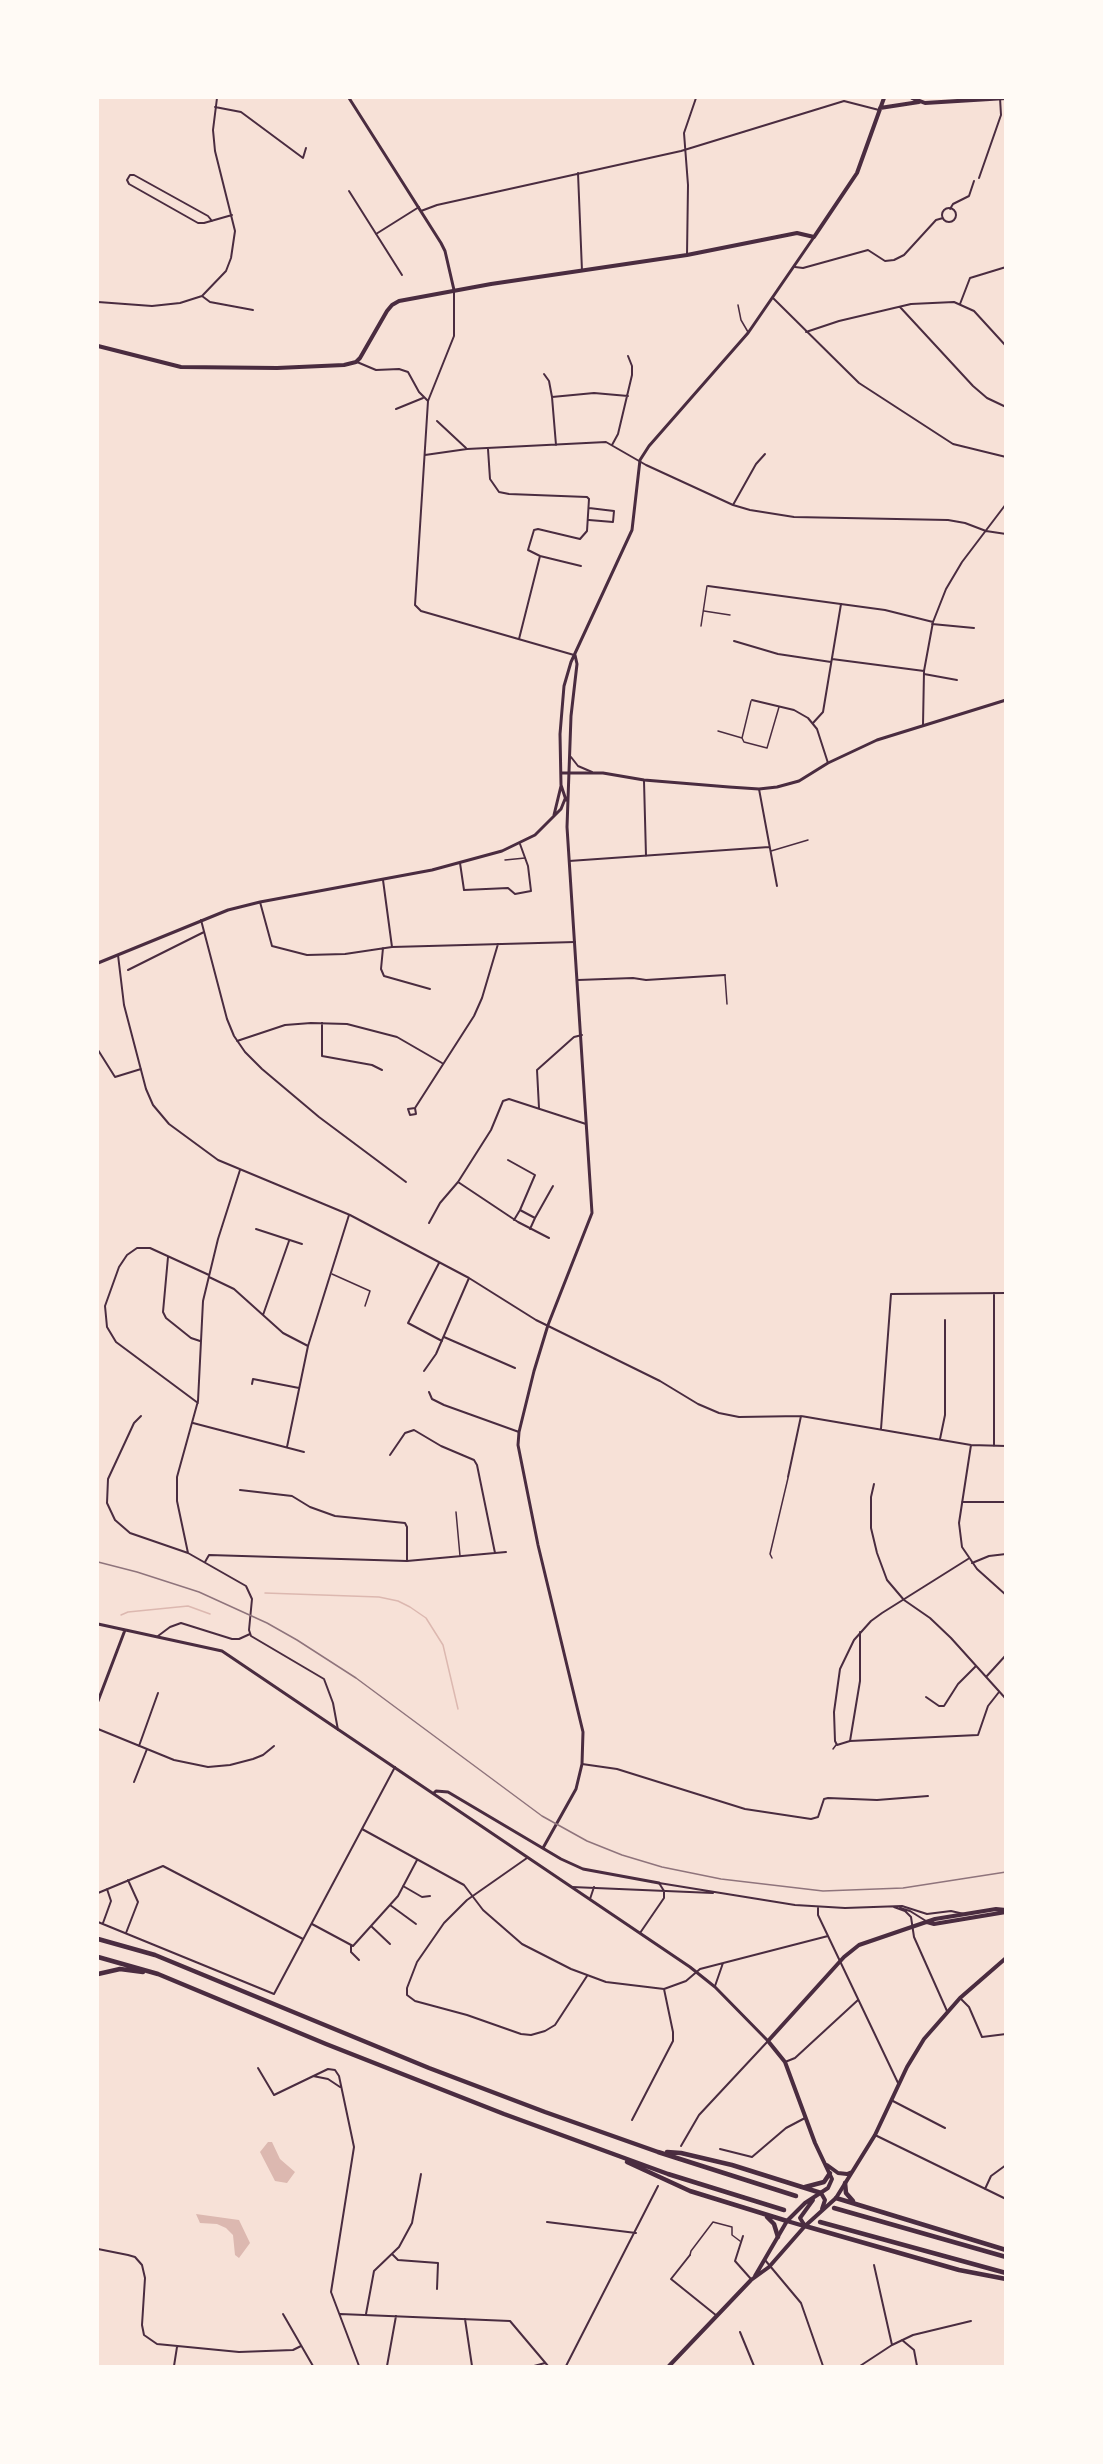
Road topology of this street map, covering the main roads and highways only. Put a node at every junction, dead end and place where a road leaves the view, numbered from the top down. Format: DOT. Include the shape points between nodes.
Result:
graph roads {
  1 [pos="884,98"];
  2 [pos="912,98"];
  3 [pos="1003,98"];
  4 [pos="919,102"];
  5 [pos="879,109"];
  6 [pos="98,346"];
  7 [pos="1005,1911"];
  8 [pos="926,1922"];
  9 [pos="98,1939"];
  10 [pos="98,1957"];
  11 [pos="1005,1958"];
  12 [pos="98,1974"];
  13 [pos="158,1974"];
  14 [pos="658,2152"];
  15 [pos="614,2155"];
  16 [pos="824,2163"];
  17 [pos="853,2172"];
  18 [pos="830,2173"];
  19 [pos="846,2183"];
  20 [pos="801,2187"];
  21 [pos="821,2193"];
  22 [pos="796,2196"];
  23 [pos="836,2198"];
  24 [pos="813,2199"];
  25 [pos="864,2206"];
  26 [pos="834,2208"];
  27 [pos="821,2210"];
  28 [pos="784,2211"];
  29 [pos="762,2214"];
  30 [pos="787,2221"];
  31 [pos="820,2222"];
  32 [pos="805,2226"];
  33 [pos="777,2237"];
  34 [pos="1005,2250"];
  35 [pos="1005,2257"];
  36 [pos="1005,2273"];
  37 [pos="753,2278"];
  38 [pos="1005,2279"];
  39 [pos="670,2366"];
  1 -- 5 [label="main road"];
  2 -- 4 [label="main road"];
  3 -- 4 [label="main road"];
  4 -- 5 [label="main road"];
  5 -- 6 [label="main road" via="857,173 814,237 797,233 687,255 399,301 392,304 356,362 344,365 181,367"];
  7 -- 8 [label="main road"];
  7 -- 8 [label="main road" via="934,1924"];
  8 -- 16 [label="main road" via="866,1942 840,1962 768,2041 787,2060"];
  9 -- 14 [label="highway" via="155,1955 429,2068"];
  10 -- 13 [label="highway"];
  11 -- 17 [label="main road" via="960,1998 924,2039"];
  12 -- 13 [label="highway" via="120,1970"];
  13 -- 15 [label="highway" via="423,2084"];
  14 -- 20 [label="highway" via="732,2165"];
  14 -- 22 [label="highway"];
  15 -- 28 [label="highway"];
  15 -- 29 [label="highway" via="690,2191"];
  16 -- 17 [label="main road" via="838,2173"];
  16 -- 18 [label="main road"];
  17 -- 19 [label="main road"];
  18 -- 20 [label="highway" via="819,2185"];
  18 -- 21 [label="main road" via="831,2184"];
  19 -- 23 [label="main road"];
  19 -- 25 [label="highway" via="848,2197"];
  20 -- 21 [label="highway"];
  21 -- 23 [label="main road"];
  21 -- 24 [label="main road"];
  21 -- 27 [label="main road" via="825,2200"];
  23 -- 25 [label="highway"];
  23 -- 27 [label="main road"];
  24 -- 30 [label="main road"];
  24 -- 32 [label="main road" via="800,2218"];
  25 -- 34 [label="highway"];
  26 -- 35 [label="highway"];
  27 -- 32 [label="main road"];
  29 -- 30 [label="highway"];
  29 -- 33 [label="highway" via="773,2223"];
  30 -- 32 [label="main road"];
  30 -- 33 [label="main road"];
  31 -- 36 [label="highway"];
  32 -- 37 [label="main road" via="769,2267"];
  32 -- 38 [label="highway" via="959,2270"];
  33 -- 37 [label="main road"];
  37 -- 39 [label="main road"];
}
